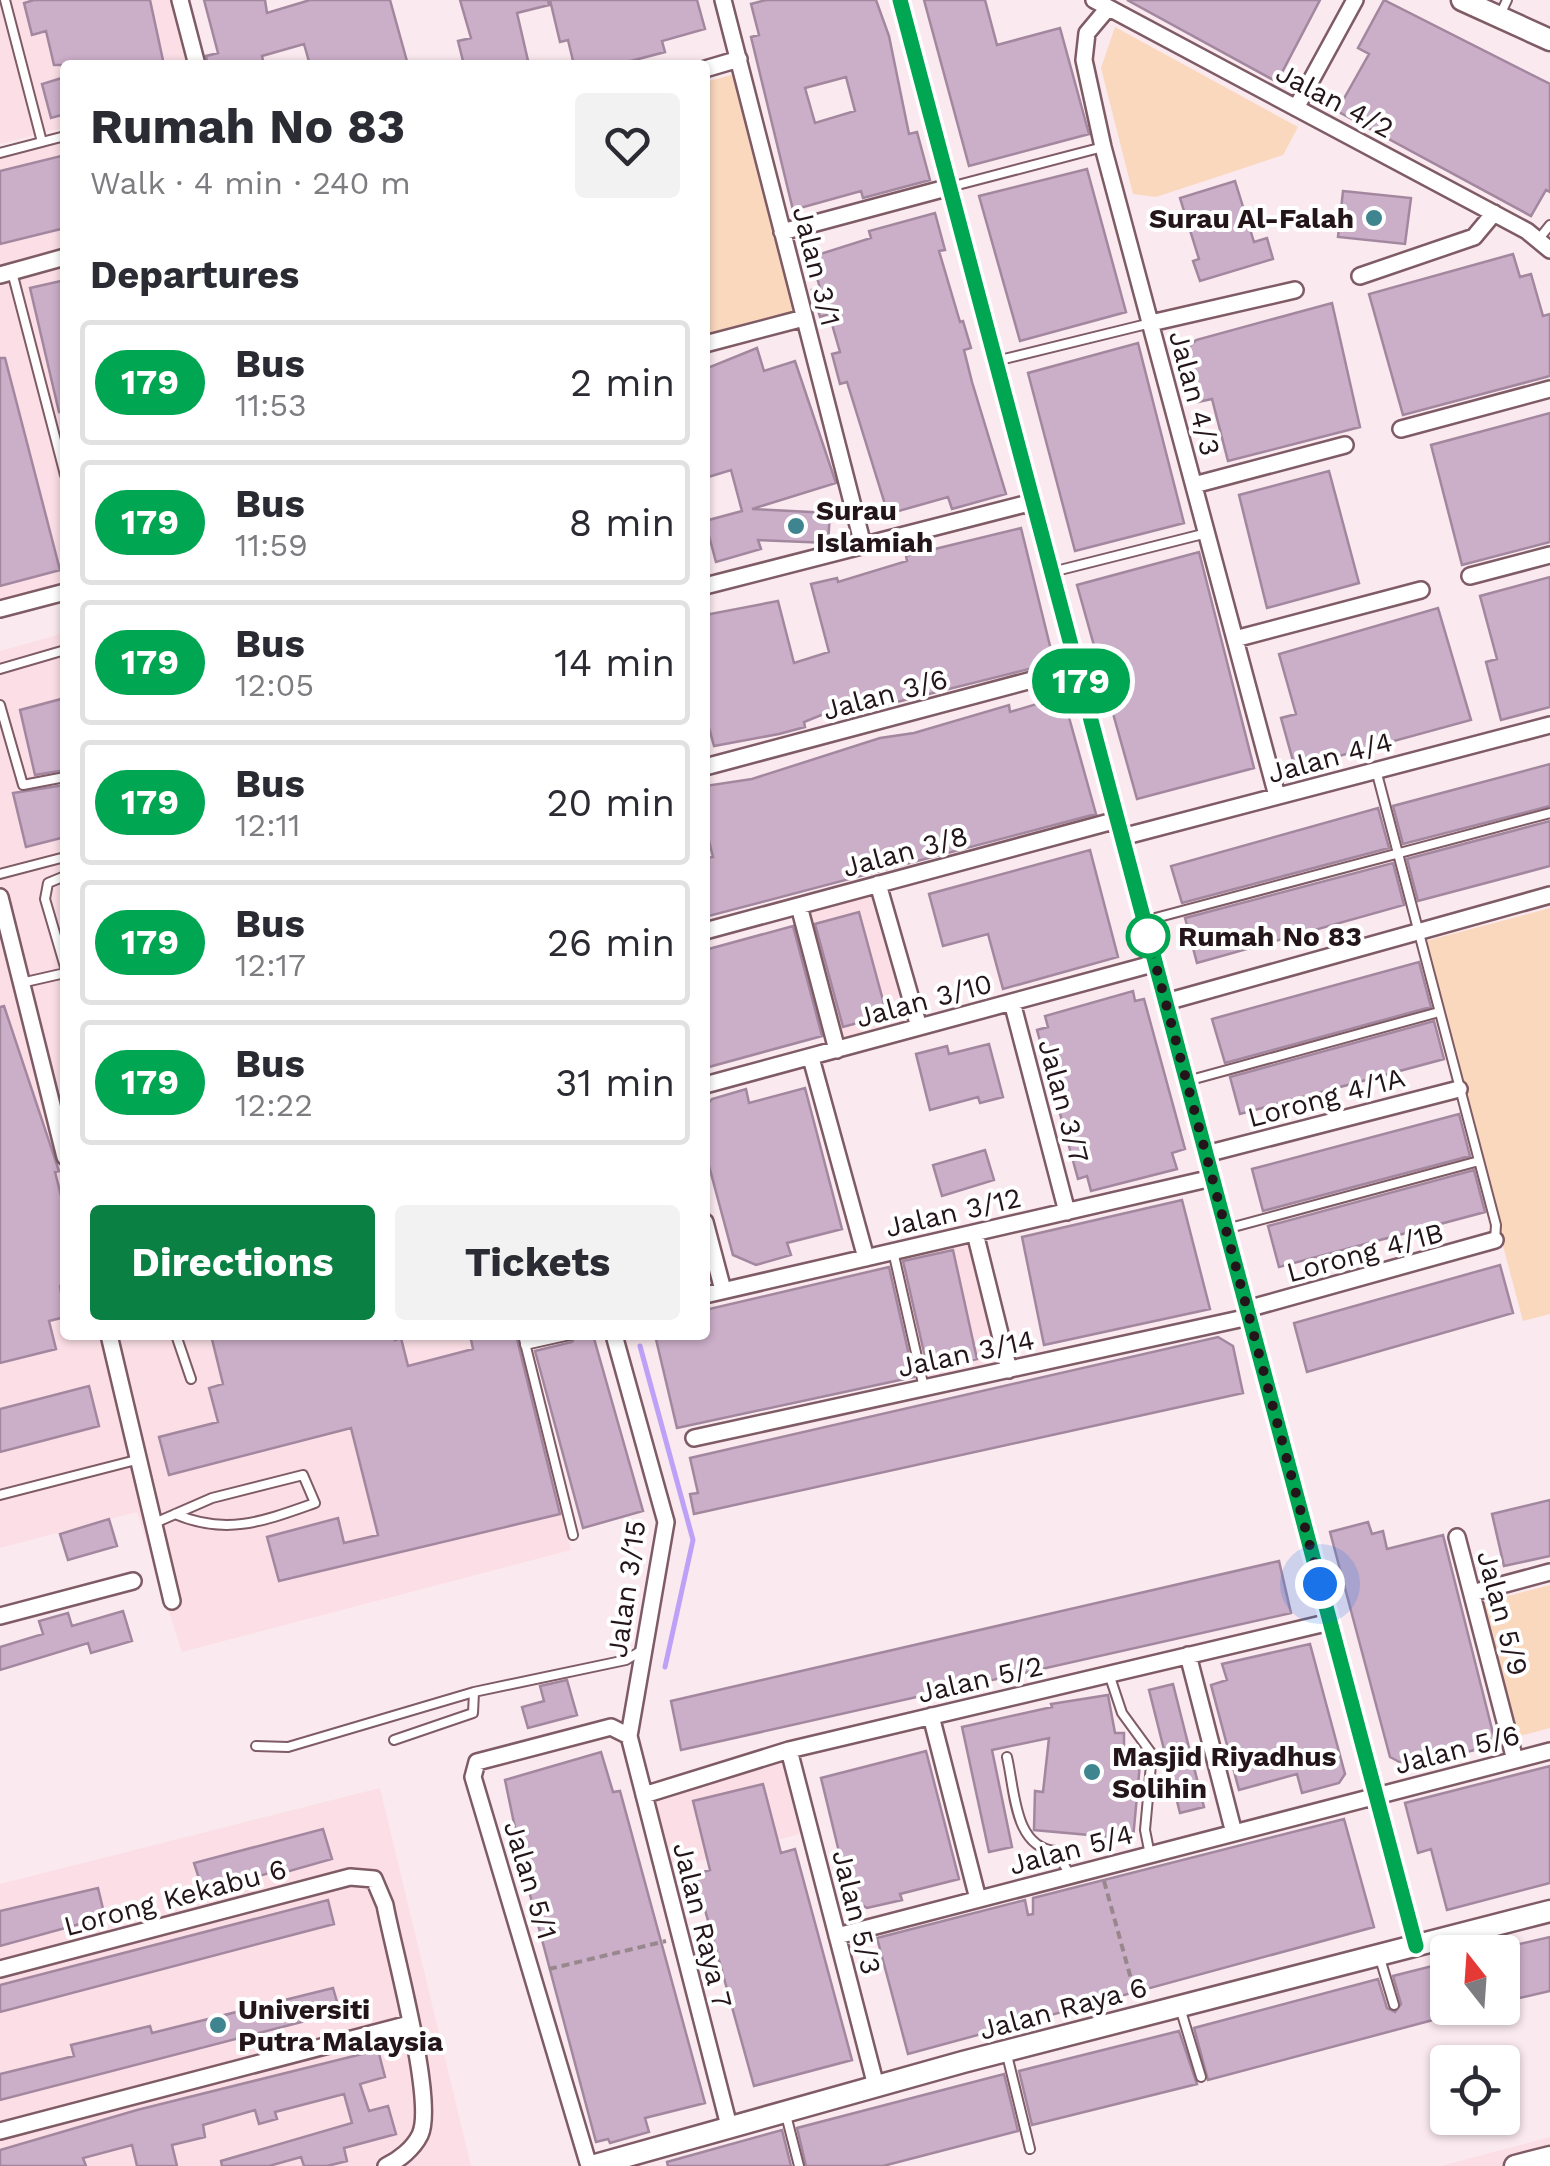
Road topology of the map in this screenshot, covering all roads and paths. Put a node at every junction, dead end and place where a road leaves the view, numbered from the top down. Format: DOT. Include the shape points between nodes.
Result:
graph roads {
  1 [pos="5,0"];
  2 [pos="180,0"];
  3 [pos="723,0"];
  4 [pos="900,0"];
  5 [pos="1355,0"];
  6 [pos="1462,0"];
  7 [pos="1101,4"];
  8 [pos="1503,8"];
  9 [pos="1550,40"];
  10 [pos="196,60"];
  11 [pos="739,60"];
  12 [pos="710,67"];
  13 [pos="1296,108"];
  14 [pos="60,137"];
  15 [pos="42,142"];
  16 [pos="1103,148"];
  17 [pos="0,153"];
  18 [pos="950,187"];
  19 [pos="1494,214"];
  20 [pos="1550,225"];
  21 [pos="782,232"];
  22 [pos="1544,245"];
  23 [pos="60,259"];
  24 [pos="6,273"];
  25 [pos="1360,276"];
  26 [pos="1294,290"];
  27 [pos="804,318"];
  28 [pos="1150,324"];
  29 [pos="710,343"];
  30 [pos="996,361"];
  31 [pos="1550,389"];
  32 [pos="1401,429"];
  33 [pos="1346,445"];
  34 [pos="60,459"];
  35 [pos="1194,485"];
  36 [pos="1033,502"];
  37 [pos="1207,533"];
  38 [pos="863,545"];
  39 [pos="1550,555"];
  40 [pos="1052,572"];
  41 [pos="1470,576"];
  42 [pos="710,585"];
  43 [pos="1421,590"];
  44 [pos="60,593"];
  45 [pos="0,610"];
  46 [pos="1236,640"];
  47 [pos="60,651"];
  48 [pos="1077,668"];
  49 [pos="0,669"];
  50 [pos="0,705"];
  51 [pos="1550,725"];
  52 [pos="710,766"];
  53 [pos="1376,770"];
  54 [pos="60,778"];
  55 [pos="1277,796"];
  56 [pos="1550,813"];
  57 [pos="1118,820"];
  58 [pos="1122,836"];
  59 [pos="1397,854"];
  60 [pos="60,858"];
  61 [pos="0,874"];
  62 [pos="60,878"];
  63 [pos="878,884"];
  64 [pos="1550,895"];
  65 [pos="0,897"];
  66 [pos="799,906"];
  67 [pos="1144,921"];
  68 [pos="710,930"];
  69 [pos="1417,932"];
  70 [pos="60,951"];
  71 [pos="1156,964"];
  72 [pos="60,971"];
  73 [pos="21,983"];
  74 [pos="1012,1002"];
  75 [pos="1166,1002"];
  76 [pos="1439,1012"];
  77 [pos="919,1027"];
  78 [pos="837,1050"];
  79 [pos="811,1058"];
  80 [pos="1187,1081"];
  81 [pos="710,1085"];
  82 [pos="1459,1089"];
  83 [pos="60,1138"];
  84 [pos="1206,1154"];
  85 [pos="1478,1161"];
  86 [pos="1212,1178"];
  87 [pos="1067,1212"];
  88 [pos="1226,1229"];
  89 [pos="974,1233"];
  90 [pos="1495,1240"];
  91 [pos="710,1241"];
  92 [pos="893,1251"];
  93 [pos="866,1258"];
  94 [pos="723,1290"];
  95 [pos="710,1294"];
  96 [pos="1248,1313"];
  97 [pos="111,1340"];
  98 [pos="178,1340"];
  99 [pos="524,1340"];
  100 [pos="615,1340"];
  101 [pos="1009,1370"];
  102 [pos="192,1379"];
  103 [pos="924,1388"];
  104 [pos="694,1438"];
  105 [pos="140,1459"];
  106 [pos="0,1495"];
  107 [pos="175,1514"];
  108 [pos="157,1522"];
  109 [pos="573,1535"];
  110 [pos="1457,1537"];
  111 [pos="1550,1572"];
  112 [pos="133,1581"];
  113 [pos="1472,1592"];
  114 [pos="172,1601"];
  115 [pos="0,1616"];
  116 [pos="1330,1622"];
  117 [pos="644,1649"];
  118 [pos="1188,1655"];
  119 [pos="1108,1674"];
  120 [pos="474,1692"];
  121 [pos="930,1716"];
  122 [pos="629,1736"];
  123 [pos="394,1740"];
  124 [pos="256,1746"];
  125 [pos="789,1750"];
  126 [pos="1550,1751"];
  127 [pos="1007,1757"];
  128 [pos="1515,1760"];
  129 [pos="644,1795"];
  130 [pos="1376,1796"];
  131 [pos="1234,1833"];
  132 [pos="1150,1855"];
  133 [pos="1100,1868"];
  134 [pos="1070,1876"];
  135 [pos="978,1899"];
  136 [pos="1550,1912"];
  137 [pos="837,1936"];
  138 [pos="680,1937"];
  139 [pos="1416,1946"];
  140 [pos="1379,1956"];
  141 [pos="0,1970"];
  142 [pos="534,1973"];
  143 [pos="1394,2005"];
  144 [pos="1180,2006"];
  145 [pos="1141,2016"];
  146 [pos="409,2024"];
  147 [pos="1006,2051"];
  148 [pos="1201,2076"];
  149 [pos="876,2086"];
  150 [pos="785,2111"];
  151 [pos="729,2126"];
  152 [pos="0,2130"];
  153 [pos="1030,2149"];
  154 [pos="1550,2157"];
  155 [pos="388,2165"];
  156 [pos="590,2166"];
  157 [pos="800,2166"];
  158 [pos="1516,2166"];
  1 -- 15 [label="lane"];
  2 -- 10 [label="street"];
  3 -- 11 [label="street, Jalan 3/1"];
  4 -- 18 [label="street"];
  5 -- 13 [label="street"];
  6 -- 8 [label="street"];
  7 -- 13 [label="street, Jalan 4/2"];
  7 -- 16 [label="street, Jalan 4/3" via="1084,60"];
  8 -- 9 [label="street"];
  11 -- 12 [label="street"];
  11 -- 21 [label="street, Jalan 3/1"];
  13 -- 19 [label="street, Jalan 4/2"];
  14 -- 15 [label="lane"];
  15 -- 17 [label="lane"];
  16 -- 18 [label="lane"];
  16 -- 28 [label="street, Jalan 4/3"];
  18 -- 21 [label="street"];
  18 -- 30 [label="street"];
  19 -- 22 [label="street, Jalan 4/2"];
  19 -- 25 [label="street" via="1474,238"];
  20 -- 22 [label="lane"];
  21 -- 27 [label="street, Jalan 3/1"];
  23 -- 24 [label="street"];
  24 -- 34 [label="lane"];
  26 -- 28 [label="street"];
  27 -- 29 [label="street"];
  27 -- 38 [label="street, Jalan 3/1"];
  28 -- 30 [label="lane"];
  28 -- 35 [label="street, Jalan 4/3"];
  30 -- 36 [label="street"];
  31 -- 32 [label="street"];
  33 -- 35 [label="street"];
  35 -- 37 [label="street, Jalan 4/3"];
  36 -- 38 [label="street"];
  36 -- 40 [label="street"];
  37 -- 40 [label="lane"];
  37 -- 46 [label="street, Jalan 4/3"];
  38 -- 42 [label="street"];
  39 -- 41 [label="street"];
  40 -- 48 [label="street"];
  43 -- 46 [label="street"];
  44 -- 45 [label="street"];
  46 -- 55 [label="street, Jalan 4/3"];
  47 -- 49 [label="lane"];
  48 -- 52 [label="street, Jalan 3/6"];
  48 -- 57 [label="street"];
  50 -- 54 [label="lane" via="23,785"];
  51 -- 53 [label="street, Jalan 4/4"];
  53 -- 55 [label="street, Jalan 4/4"];
  53 -- 59 [label="lane"];
  55 -- 58 [label="street, Jalan 4/4"];
  56 -- 59 [label="lane"];
  57 -- 58 [label="street"];
  57 -- 63 [label="street, Jalan 3/8"];
  58 -- 67 [label="street"];
  59 -- 67 [label="lane"];
  59 -- 69 [label="lane"];
  60 -- 61 [label="lane"];
  62 -- 70 [label="lane" via="48,883 46,899"];
  63 -- 66 [label="street, Jalan 3/8"];
  63 -- 77 [label="street"];
  64 -- 69 [label="street"];
  65 -- 73 [label="street"];
  66 -- 68 [label="street, Jalan 3/8"];
  66 -- 78 [label="street"];
  67 -- 71 [label="street"];
  69 -- 75 [label="street"];
  69 -- 76 [label="lane"];
  71 -- 74 [label="street, Jalan 3/10"];
  71 -- 75 [label="street"];
  72 -- 73 [label="lane"];
  73 -- 83 [label="street"];
  74 -- 77 [label="street, Jalan 3/10"];
  74 -- 87 [label="street, Jalan 3/7"];
  75 -- 80 [label="street"];
  76 -- 80 [label="lane"];
  76 -- 82 [label="lane"];
  77 -- 78 [label="street, Jalan 3/10"];
  78 -- 79 [label="street, Jalan 3/10"];
  79 -- 81 [label="street, Jalan 3/10"];
  79 -- 93 [label="street"];
  80 -- 84 [label="street"];
  82 -- 84 [label="street, Lorong 4/1A"];
  82 -- 85 [label="lane"];
  84 -- 86 [label="street"];
  85 -- 88 [label="lane"];
  85 -- 90 [label="lane"];
  86 -- 87 [label="street, Jalan 3/12"];
  86 -- 88 [label="street"];
  87 -- 89 [label="street, Jalan 3/12"];
  88 -- 96 [label="street"];
  89 -- 92 [label="street, Jalan 3/12"];
  89 -- 101 [label="street"];
  90 -- 96 [label="street, Lorong 4/1B"];
  91 -- 94 [label="street"];
  92 -- 93 [label="street, Jalan 3/12"];
  92 -- 103 [label="lane"];
  93 -- 94 [label="street, Jalan 3/12"];
  94 -- 95 [label="street, Jalan 3/12"];
  96 -- 101 [label="street, Jalan 3/14"];
  96 -- 116 [label="street"];
  97 -- 105 [label="street"];
  98 -- 102 [label="lane"];
  99 -- 109 [label="lane"];
  100 -- 117 [label="street, Jalan 3/15" via="666,1522"];
  101 -- 103 [label="street, Jalan 3/14"];
  103 -- 104 [label="street, Jalan 3/14"];
  105 -- 106 [label="lane"];
  105 -- 108 [label="street"];
  107 -- 107 [label="lane" via="303,1475 315,1503 227,1526 207,1527"];
  107 -- 108 [label="lane"];
  108 -- 114 [label="street"];
  110 -- 113 [label="street, Jalan 5/9"];
  111 -- 113 [label="street"];
  112 -- 115 [label="street"];
  113 -- 128 [label="street, Jalan 5/9"];
  116 -- 118 [label="street, Jalan 5/2"];
  116 -- 130 [label="street"];
  117 -- 120 [label="lane" via="626,1660"];
  117 -- 122 [label="street, Jalan 3/15"];
  118 -- 119 [label="street, Jalan 5/2"];
  118 -- 131 [label="street"];
  119 -- 121 [label="street, Jalan 5/2"];
  119 -- 132 [label="lane" via="1122,1714 1152,1754 1144,1830"];
  120 -- 123 [label="lane" via="473,1713"];
  120 -- 124 [label="lane" via="288,1747"];
  121 -- 125 [label="street, Jalan 5/2"];
  121 -- 135 [label="street"];
  122 -- 129 [label="street, Jalan Raya 7"];
  122 -- 142 [label="street, Jalan 5/1" via="611,1727 477,1762 473,1778"];
  125 -- 129 [label="street, Jalan 5/2"];
  125 -- 137 [label="street, Jalan 5/3"];
  126 -- 128 [label="street, Jalan 5/6"];
  127 -- 134 [label="lane" via="1025,1837 1040,1850 1056,1852"];
  128 -- 130 [label="street, Jalan 5/6"];
  129 -- 138 [label="street, Jalan Raya 7"];
  130 -- 131 [label="street, Jalan 5/4"];
  130 -- 139 [label="street"];
  131 -- 132 [label="street, Jalan 5/4"];
  132 -- 133 [label="street, Jalan 5/4"];
  133 -- 134 [label="street, Jalan 5/4"];
  133 -- 145 [label="path"];
  134 -- 135 [label="street, Jalan 5/4"];
  135 -- 137 [label="street, Jalan 5/4"];
  136 -- 139 [label="street, Jalan Raya 6"];
  137 -- 149 [label="street, Jalan 5/3"];
  138 -- 142 [label="path"];
  138 -- 151 [label="street, Jalan Raya 7"];
  139 -- 140 [label="street, Jalan Raya 6"];
  140 -- 143 [label="lane"];
  140 -- 144 [label="street, Jalan Raya 6"];
  141 -- 146 [label="street, Lorong Kekabu 6" via="363,1875 380,1888"];
  142 -- 156 [label="street, Jalan 5/1"];
  144 -- 145 [label="street, Jalan Raya 6"];
  144 -- 148 [label="lane"];
  145 -- 147 [label="street, Jalan Raya 6"];
  146 -- 152 [label="street"];
  146 -- 155 [label="street" via="424,2120 409,2150"];
  147 -- 149 [label="street, Jalan Raya 6"];
  147 -- 153 [label="lane"];
  149 -- 150 [label="street, Jalan Raya 6"];
  150 -- 151 [label="street, Jalan Raya 6"];
  150 -- 157 [label="lane"];
  151 -- 156 [label="street, Jalan Raya 6"];
  154 -- 158 [label="street"];
}
